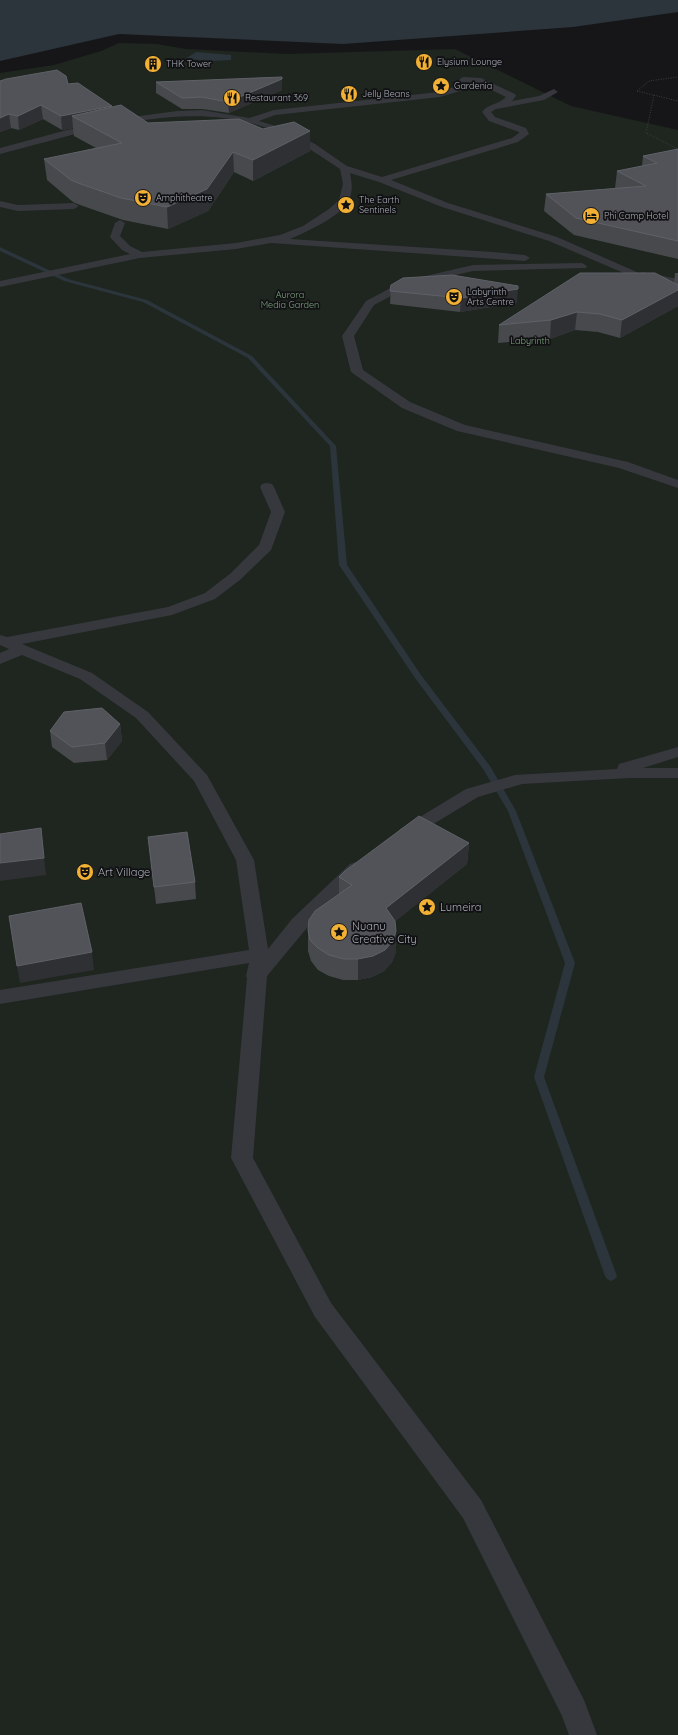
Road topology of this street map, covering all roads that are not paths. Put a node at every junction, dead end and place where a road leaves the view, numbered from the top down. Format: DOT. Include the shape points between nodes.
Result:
graph roads {
  1 [pos="554,92"];
  2 [pos="503,105"];
  3 [pos="250,121"];
  4 [pos="0,151"];
  5 [pos="344,168"];
  6 [pos="382,180"];
  7 [pos="0,204"];
  8 [pos="74,206"];
  9 [pos="120,223"];
  10 [pos="271,240"];
  11 [pos="140,255"];
  12 [pos="582,266"];
  13 [pos="630,272"];
  14 [pos="678,282"];
  15 [pos="0,284"];
  16 [pos="678,300"];
  17 [pos="678,484"];
  18 [pos="267,487"];
  19 [pos="8,648"];
  20 [pos="678,752"];
  21 [pos="678,773"];
  22 [pos="597,776"];
  23 [pos="390,842"];
  24 [pos="371,854"];
  25 [pos="259,955"];
  26 [pos="256,976"];
  27 [pos="0,997"];
  28 [pos="583,1735"];
  1 -- 2 [label="lane" via="541,98"];
  2 -- 3 [label="lane" via="512,96 478,80 464,80 457,89 440,94 274,113"];
  2 -- 6 [label="lane" via="486,112 492,119 522,130 524,134 515,140"];
  3 -- 4 [label="lane" via="202,113 177,114 67,133"];
  3 -- 5 [label="lane" via="279,130 312,146"];
  5 -- 6 [label="lane"];
  5 -- 10 [label="lane" via="348,184 344,201 307,228"];
  6 -- 13 [label="lane" via="445,205 553,240"];
  7 -- 8 [label="lane" via="18,208"];
  9 -- 11 [label="lane" via="115,237 126,248"];
  10 -- 11 [label="lane"];
  10 -- 12 [label="lane" via="498,255"];
  11 -- 15 [label="lane"];
  12 -- 13 [label="lane"];
  12 -- 17 [label="lane" via="473,268 408,283 370,303 348,336 357,372 406,405 461,428 624,465"];
  13 -- 14 [label="lane"];
  13 -- 16 [label="lane"];
  18 -- 19 [label="lane" via="278,512 266,547 236,576 210,596 172,611"];
  19 -- 25 [label="lane" via="86,676 142,715 201,779 245,860"];
  20 -- 22 [label="lane"];
  21 -- 22 [label="lane"];
  22 -- 23 [label="lane" via="521,779 472,792"];
  24 -- 26 [label="lane" via="299,924"];
  25 -- 26 [label="lane"];
  25 -- 27 [label="lane"];
  26 -- 28 [label="lane" via="254,1031 242,1158 323,1310 472,1508 574,1710"];
}
